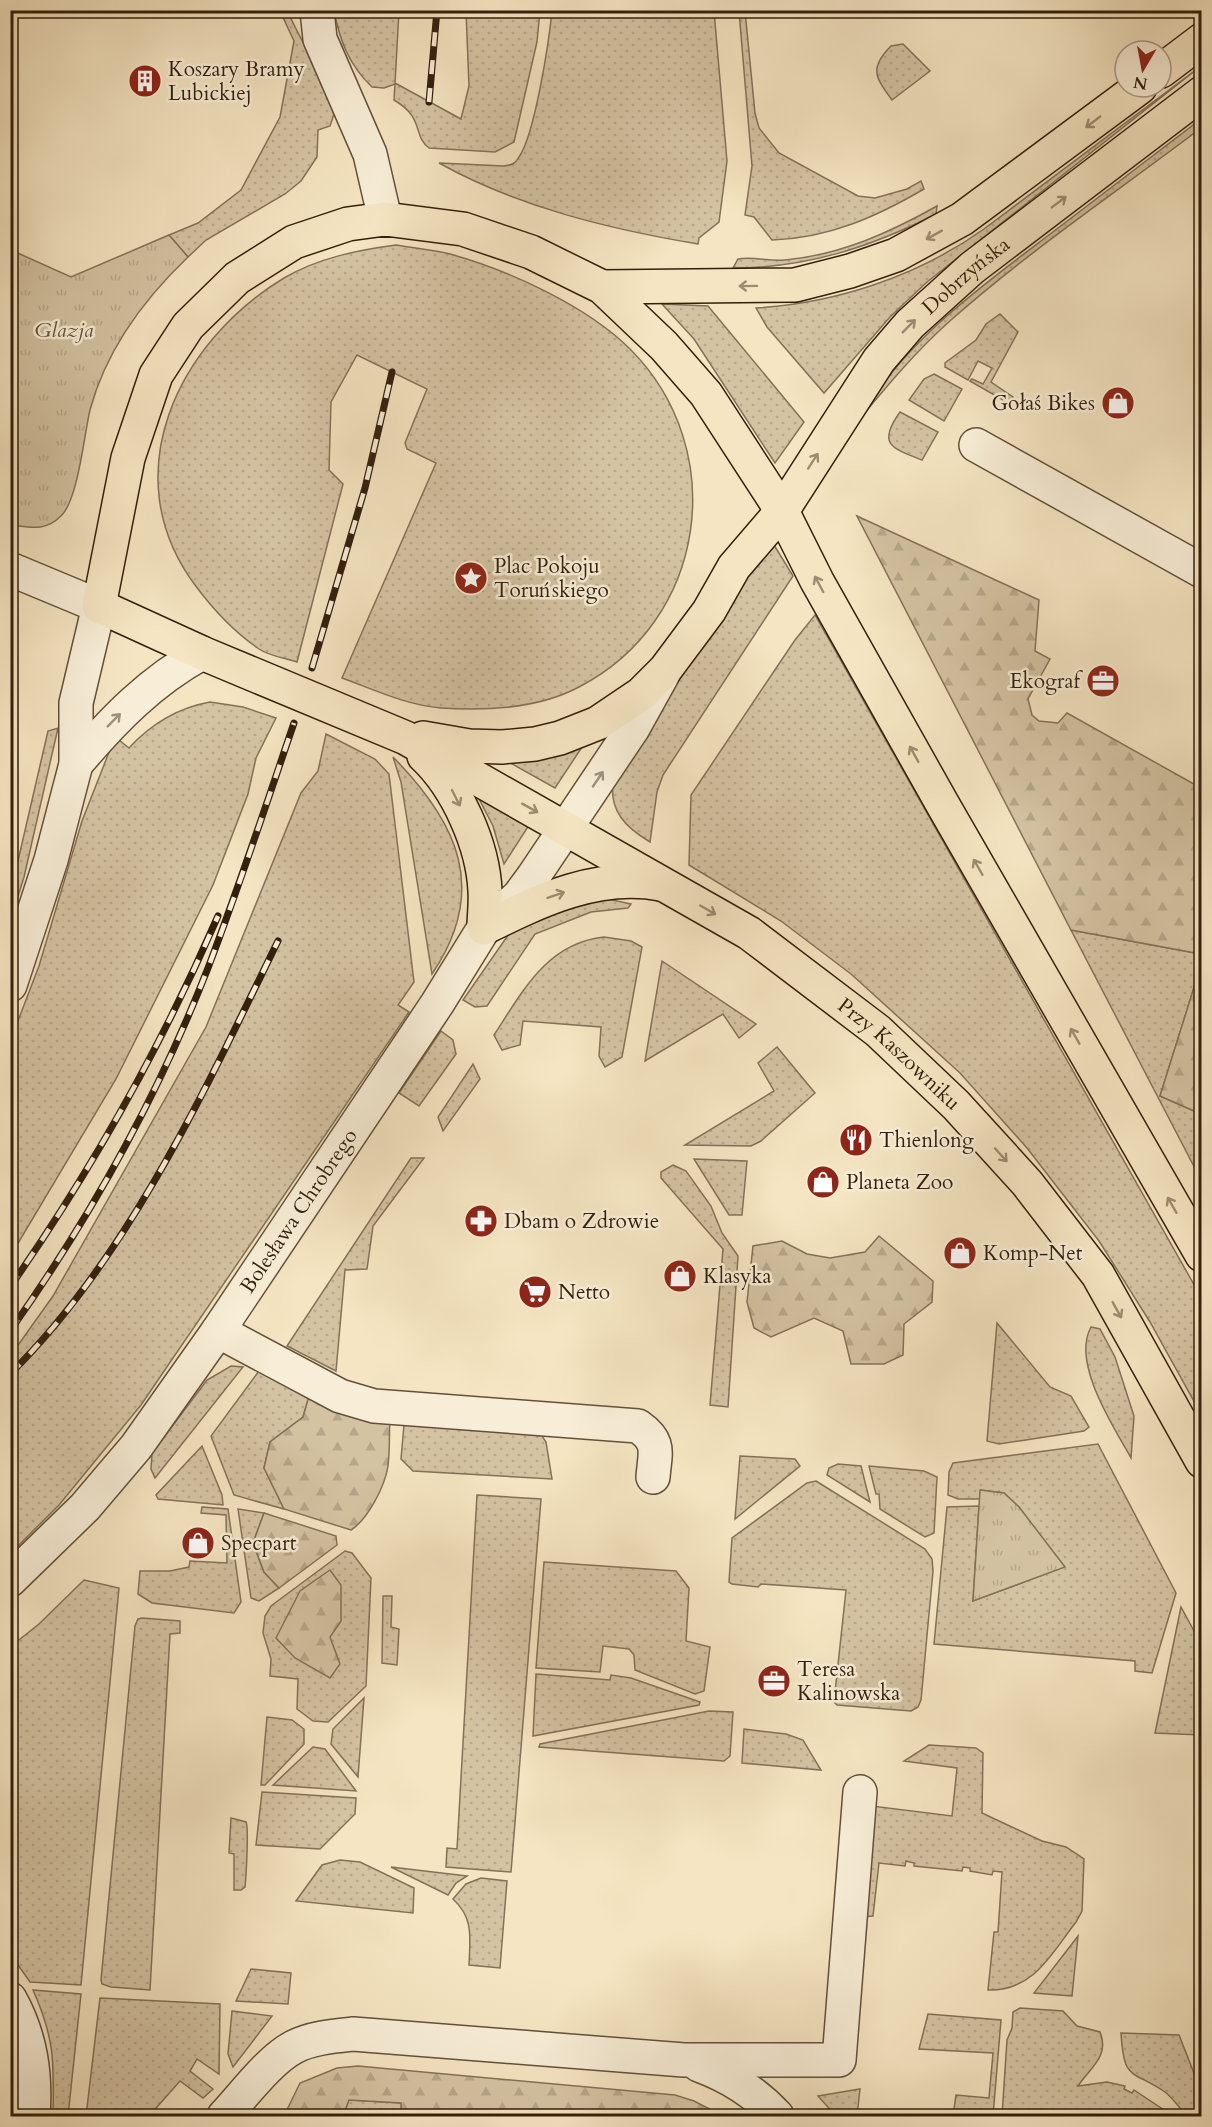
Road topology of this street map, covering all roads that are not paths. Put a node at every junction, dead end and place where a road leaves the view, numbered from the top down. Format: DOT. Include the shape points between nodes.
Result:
graph roads {
  1 [pos="317,10"];
  2 [pos="1202,40"];
  3 [pos="1173,62"];
  4 [pos="1202,93"];
  5 [pos="1124,99"];
  6 [pos="385,219"];
  7 [pos="602,287"];
  8 [pos="976,444"];
  9 [pos="782,511"];
  10 [pos="10,569"];
  11 [pos="1202,571"];
  12 [pos="99,606"];
  13 [pos="202,653"];
  14 [pos="665,670"];
  15 [pos="406,738"];
  16 [pos="76,764"];
  17 [pos="566,828"];
  18 [pos="663,884"];
  19 [pos="484,928"];
  20 [pos="10,985"];
  21 [pos="1202,1256"];
  22 [pos="218,1331"];
  23 [pos="1202,1461"];
  24 [pos="653,1477"];
  25 [pos="10,1580"];
  26 [pos="860,1792"];
  27 [pos="10,2000"];
  28 [pos="684,2060"];
  29 [pos="33,2116"];
  30 [pos="224,2116"];
  31 [pos="777,2116"];
  1 -- 6 [label="street" via="320,39 370,154"];
  2 -- 3 [label="main road"];
  9 -- 4 [label="main road, Dobrzyńska, one-way" via="879,360 910,324 972,268"];
  5 -- 7 [label="main road, one-way" via="962,219 896,255 795,285"];
  6 -- 7 [label="main road" via="463,229 531,252"];
  6 -- 12 [label="main road" via="348,224 294,242 237,278 188,326 156,375 128,458"];
  7 -- 9 [label="main road" via="664,346 705,394"];
  8 -- 11 [label="street"];
  9 -- 14 [label="main road" via="734,567 709,611"];
  21 -- 9 [label="main road, one-way" via="943,805"];
  10 -- 12 [label="street"];
  12 -- 13 [label="main road"];
  12 -- 16 [label="street" via="76,703"];
  13 -- 15 [label="main road"];
  16 -- 13 [label="street, one-way" via="114,719 171,670"];
  14 -- 15 [label="main road" via="627,706 560,738 502,747"];
  17 -- 14 [label="street, Bolesława Chrobrego, one-way" via="633,728"];
  15 -- 17 [label="main road, one-way"];
  15 -- 19 [label="main road, one-way" via="447,781 464,813 483,874"];
  16 -- 20 [label="street" via="51,860"];
  17 -- 18 [label="main road, Przy Kaszowniku"];
  17 -- 19 [label="street, Bolesława Chrobrego" via="519,896"];
  19 -- 18 [label="main road, one-way" via="551,896 578,888 631,881"];
  18 -- 23 [label="main road, Przy Kaszowniku, one-way" via="748,933 805,975 878,1031 956,1105 1027,1183 1098,1275"];
  19 -- 22 [label="street, Bolesława Chrobrego"];
  22 -- 24 [label="street" via="340,1396 638,1426 653,1438 656,1446"];
  22 -- 25 [label="street, Bolesława Chrobrego" via="136,1447 85,1507"];
  26 -- 28 [label="street" via="839,2060"];
  27 -- 29 [label="street" via="30,2051 35,2081"];
  28 -- 30 [label="street" via="353,2034 328,2037 294,2047 279,2057"];
  28 -- 31 [label="street" via="740,2085 763,2100"];
}
